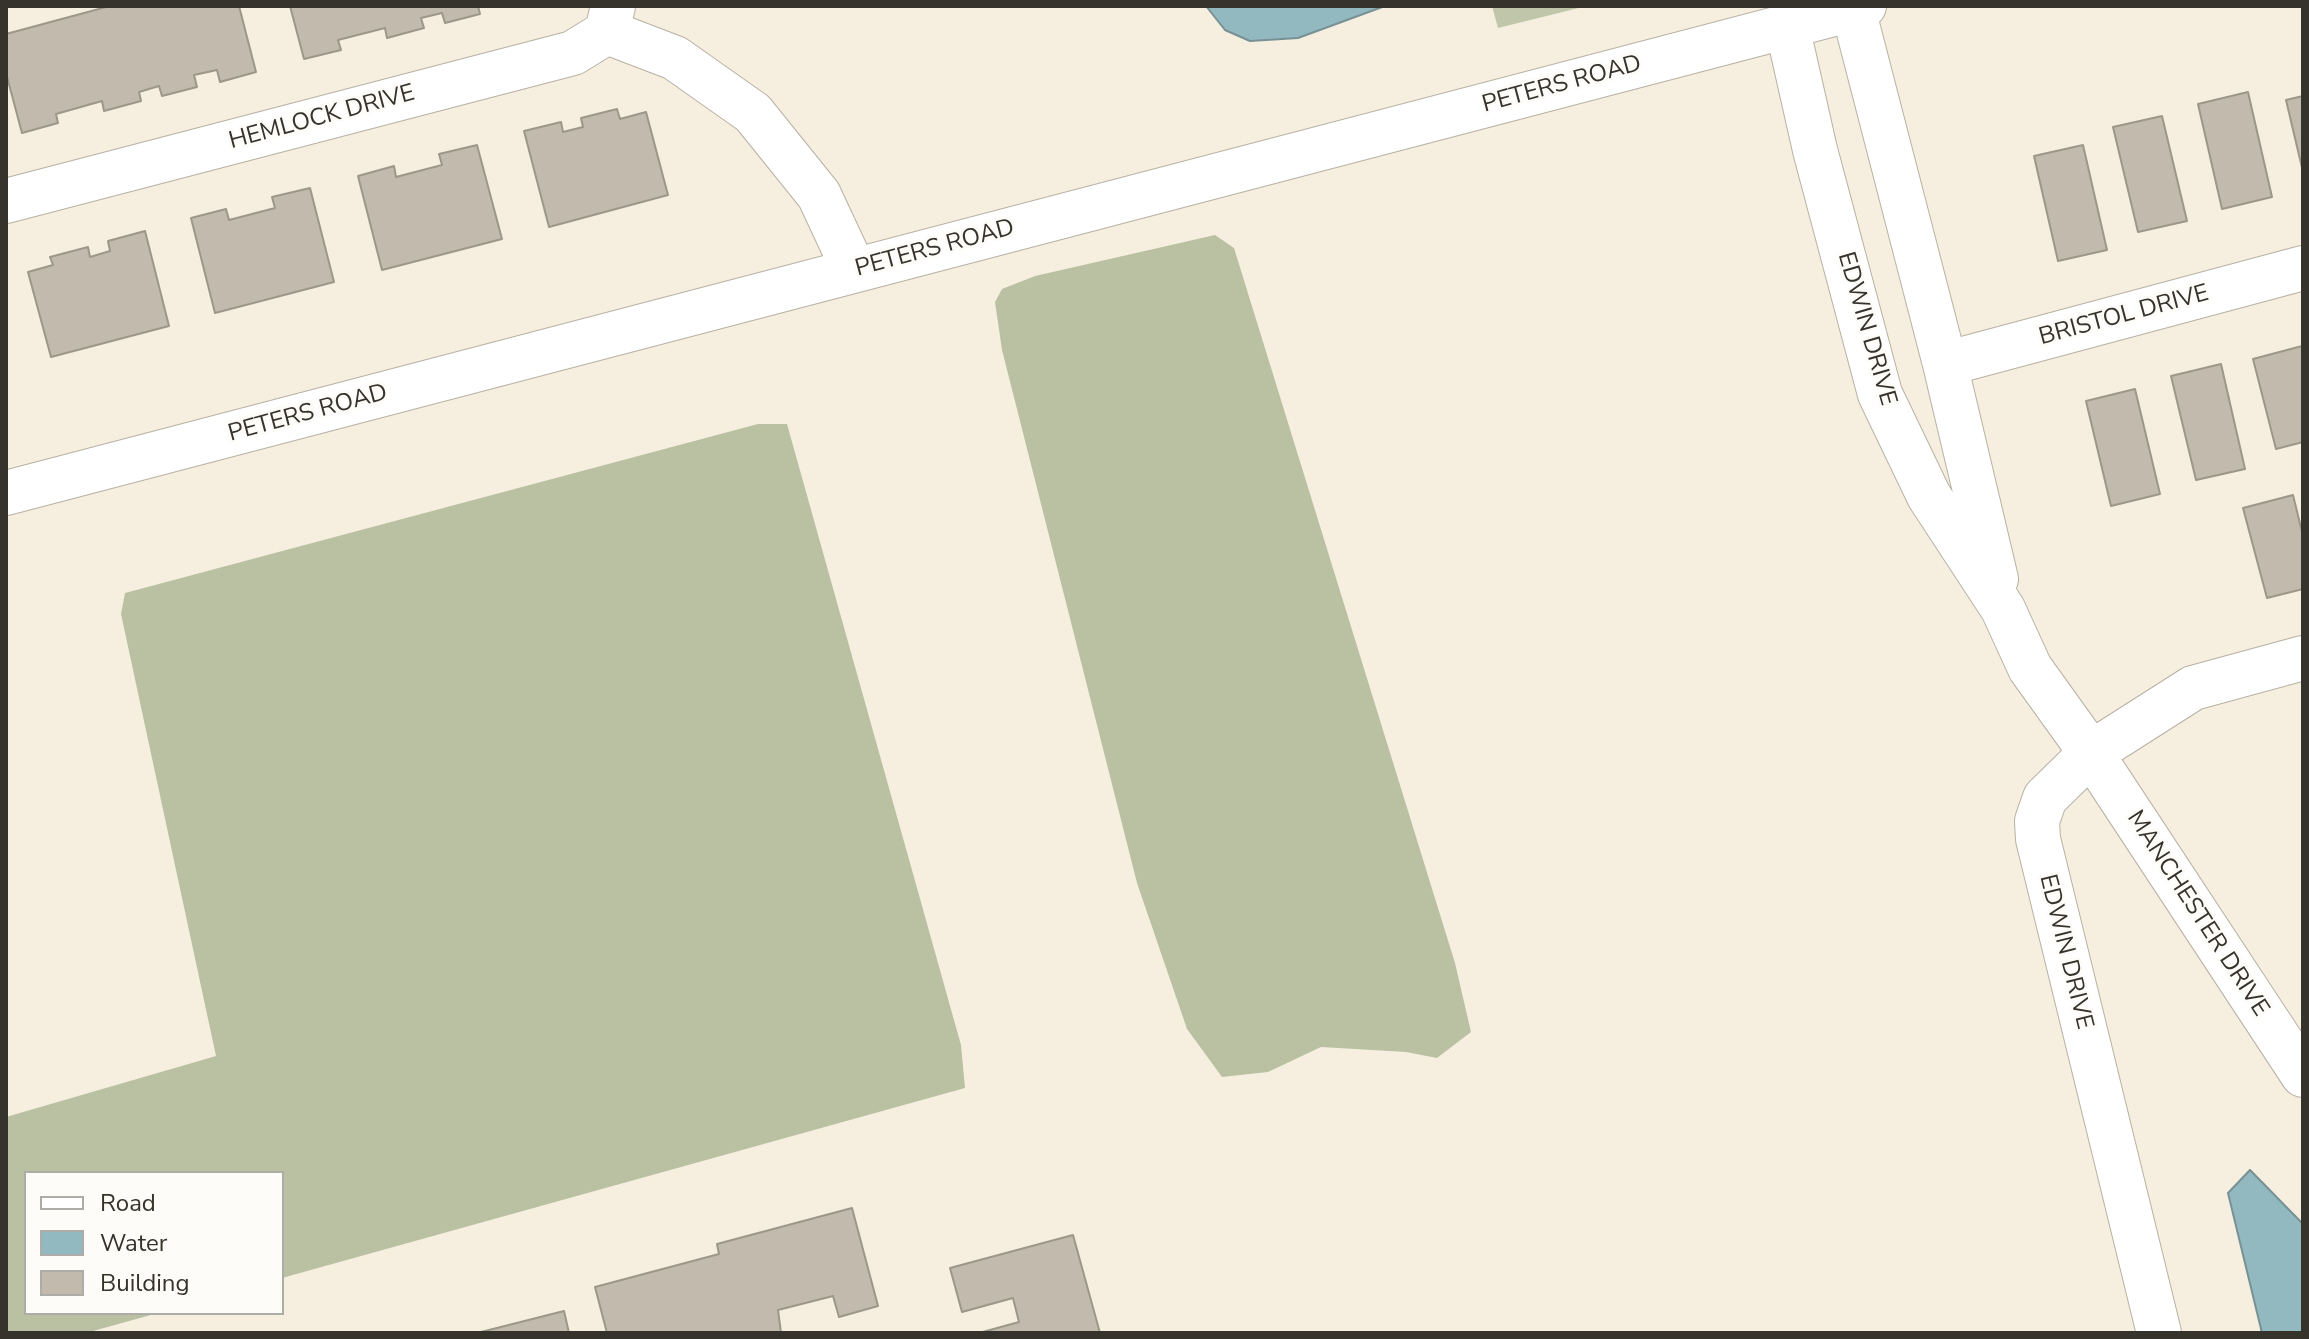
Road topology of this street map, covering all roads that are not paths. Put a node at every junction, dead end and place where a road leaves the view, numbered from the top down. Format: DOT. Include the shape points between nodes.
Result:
graph roads {
  1 [pos="1858,7"];
  2 [pos="610,19"];
  3 [pos="1787,26"];
  4 [pos="6,201"];
  5 [pos="2303,268"];
  6 [pos="854,270"];
  7 [pos="1945,364"];
  8 [pos="6,493"];
  9 [pos="2003,609"];
  10 [pos="2303,658"];
  11 [pos="2091,753"];
  12 [pos="2303,1075"];
  13 [pos="2159,1333"];
  1 -- 3 [label="street, PETERS ROAD"];
  1 -- 7 [label="street, EDWIN DRIVE"];
  2 -- 4 [label="street, HEMLOCK DRIVE" via="573,53"];
  2 -- 6 [label="street" via="753,113 819,195"];
  3 -- 6 [label="street, PETERS ROAD"];
  3 -- 9 [label="street, EDWIN DRIVE" via="1880,394 1929,496"];
  5 -- 7 [label="street, BRISTOL DRIVE"];
  6 -- 8 [label="street, PETERS ROAD"];
  7 -- 9 [label="street, EDWIN DRIVE"];
  9 -- 11 [label="street, EDWIN DRIVE" via="2030,668"];
  10 -- 11 [label="street" via="2193,688"];
  11 -- 12 [label="street, MANCHESTER DRIVE"];
  11 -- 13 [label="street, EDWIN DRIVE" via="2045,798 2037,821 2038,839"];
}
